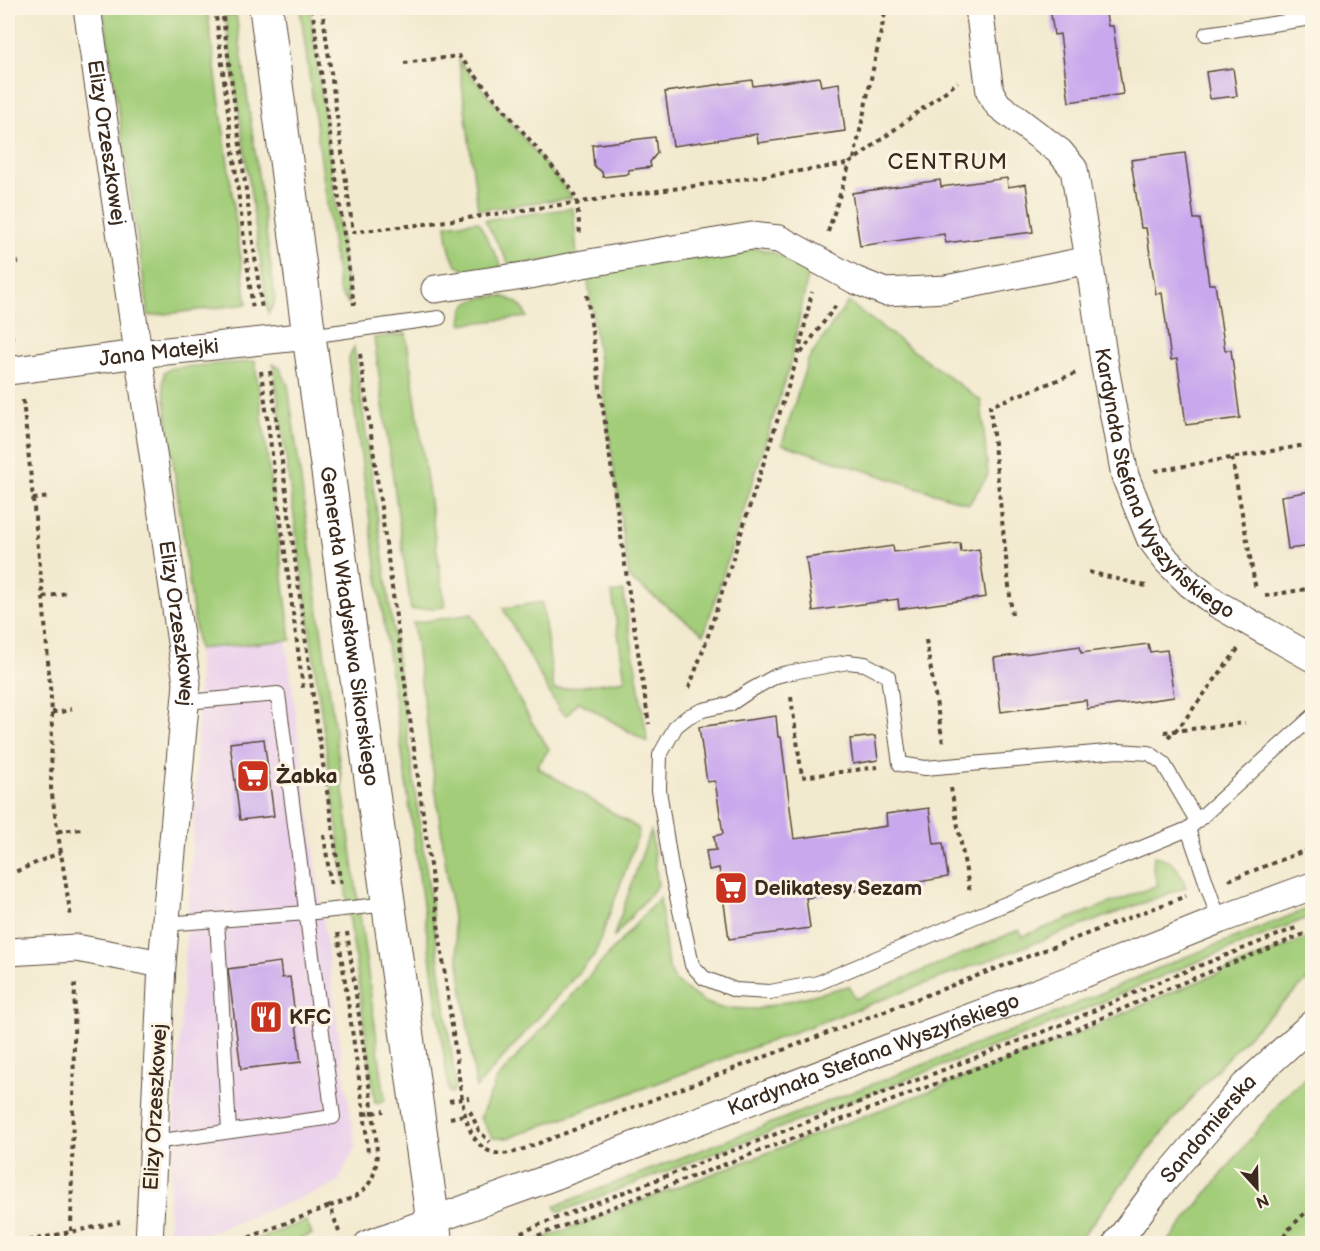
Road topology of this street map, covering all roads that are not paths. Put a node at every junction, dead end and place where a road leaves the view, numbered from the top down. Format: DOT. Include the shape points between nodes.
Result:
graph roads {
  1 [pos="87,8"];
  2 [pos="266,8"];
  3 [pos="979,8"];
  4 [pos="1312,18"];
  5 [pos="1206,34"];
  6 [pos="1089,260"];
  7 [pos="435,289"];
  8 [pos="439,318"];
  9 [pos="309,336"];
  10 [pos="138,354"];
  11 [pos="10,359"];
  12 [pos="1312,658"];
  13 [pos="185,702"];
  14 [pos="1312,717"];
  15 [pos="1192,825"];
  16 [pos="1312,886"];
  17 [pos="388,904"];
  18 [pos="306,913"];
  19 [pos="217,920"];
  20 [pos="1219,920"];
  21 [pos="165,924"];
  22 [pos="8,952"];
  23 [pos="162,964"];
  24 [pos="1312,1024"];
  25 [pos="229,1131"];
  26 [pos="154,1142"];
  27 [pos="434,1232"];
  28 [pos="149,1244"];
  29 [pos="368,1244"];
  30 [pos="1116,1244"];
  1 -- 10 [label="street, Elizy Orzeszkowej"];
  2 -- 9 [label="street, Generała Władysława Sikorskiego"];
  3 -- 6 [label="street" via="990,92 998,105 1060,152 1074,169"];
  4 -- 5 [label="lane"];
  6 -- 7 [label="street" via="946,289 885,292 779,239 752,236"];
  6 -- 12 [label="street, Kardynała Stefana Wyszyńskiego" via="1125,476 1150,538 1190,584 1217,604"];
  8 -- 9 [label="lane"];
  9 -- 10 [label="street, Jana Matejki"];
  9 -- 17 [label="street, Generała Władysława Sikorskiego"];
  10 -- 11 [label="street, Jana Matejki"];
  10 -- 13 [label="street, Elizy Orzeszkowej" via="187,683"];
  13 -- 18 [label="lane" via="278,694"];
  13 -- 21 [label="street, Elizy Orzeszkowej"];
  14 -- 15 [label="lane"];
  15 -- 15 [label="lane" via="1163,763 1149,753 1118,751 925,768 900,764 888,676 865,664 848,662 776,676 730,704 689,716 676,726 660,755 659,790 692,965 704,978 735,990 770,992 819,983"];
  15 -- 20 [label="lane"];
  16 -- 20 [label="street, Kardynała Stefana Wyszyńskiego"];
  17 -- 18 [label="lane"];
  17 -- 27 [label="street, Generała Władysława Sikorskiego"];
  18 -- 19 [label="lane"];
  18 -- 25 [label="lane" via="333,1117"];
  19 -- 21 [label="lane"];
  19 -- 25 [label="lane"];
  20 -- 27 [label="street, Kardynała Stefana Wyszyńskiego" via="522,1189"];
  21 -- 23 [label="street, Elizy Orzeszkowej"];
  22 -- 23 [label="street" via="76,948"];
  23 -- 26 [label="street, Elizy Orzeszkowej"];
  24 -- 30 [label="street, Sandomierska" via="1244,1086"];
  25 -- 26 [label="lane"];
  26 -- 28 [label="street, Elizy Orzeszkowej"];
  27 -- 29 [label="street, Kardynała Stefana Wyszyńskiego"];
}
